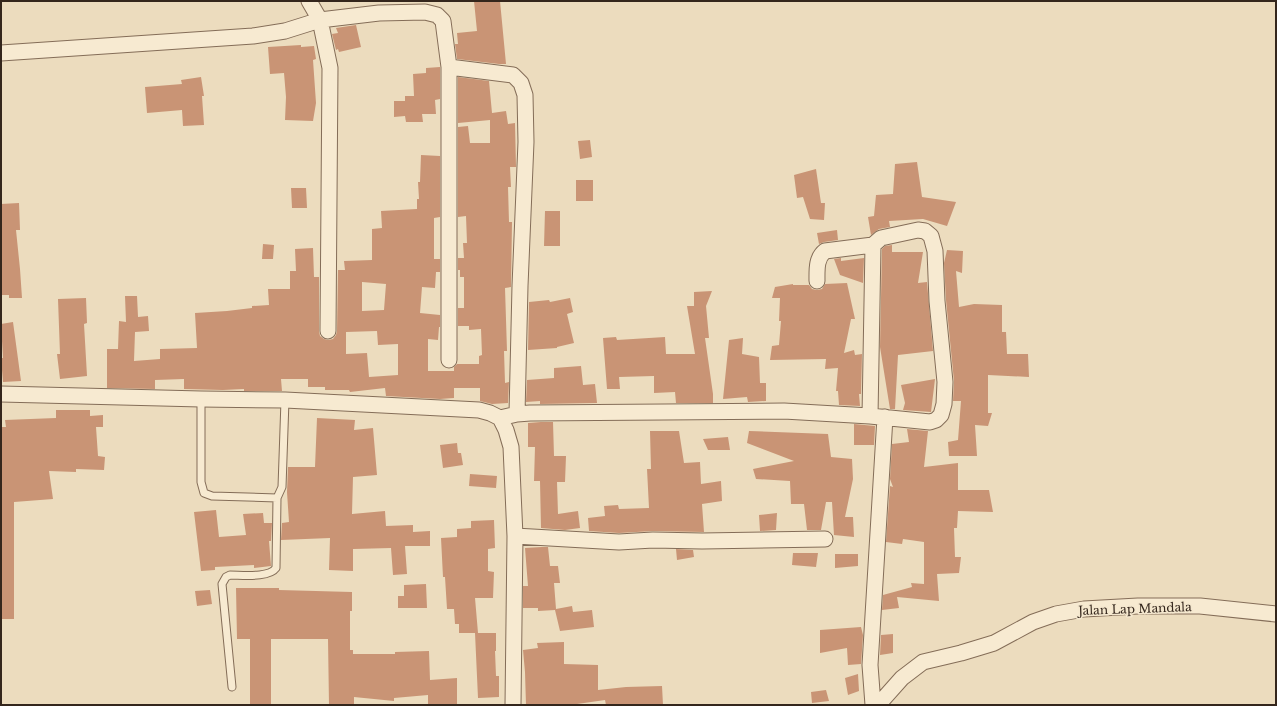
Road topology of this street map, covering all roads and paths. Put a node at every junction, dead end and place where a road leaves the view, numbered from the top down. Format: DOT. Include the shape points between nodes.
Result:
graph roads {
  1 [pos="309,1"];
  2 [pos="320,20"];
  3 [pos="1,53"];
  4 [pos="449,67"];
  5 [pos="873,245"];
  6 [pos="817,281"];
  7 [pos="328,331"];
  8 [pos="448,360"];
  9 [pos="1,394"];
  10 [pos="201,399"];
  11 [pos="285,400"];
  12 [pos="517,414"];
  13 [pos="870,416"];
  14 [pos="885,417"];
  15 [pos="500,418"];
  16 [pos="277,498"];
  17 [pos="515,536"];
  18 [pos="825,539"];
  19 [pos="1276,614"];
  20 [pos="232,687"];
  21 [pos="513,705"];
  22 [pos="873,705"];
  23 [pos="878,705"];
  1 -- 2 [label="street"];
  2 -- 3 [label="street" via="285,31 253,36"];
  2 -- 4 [label="street" via="379,13 425,12 437,15 442,21"];
  2 -- 7 [label="street" via="330,68"];
  4 -- 8 [label="street"];
  4 -- 12 [label="street" via="513,75 521,83 525,95 526,142"];
  5 -- 6 [label="street" via="825,251 820,255"];
  5 -- 13 [label="street"];
  5 -- 14 [label="street" via="881,238 918,230 925,231 931,236 935,251 936,300 945,382 944,404 941,415 936,420 930,422"];
  9 -- 10 [label="street"];
  10 -- 11 [label="street"];
  10 -- 16 [label="lane" via="201,482 204,493 212,496"];
  11 -- 15 [label="street" via="479,410"];
  11 -- 16 [label="lane" via="282,487"];
  12 -- 13 [label="street" via="784,410"];
  12 -- 15 [label="street"];
  13 -- 14 [label="street"];
  14 -- 22 [label="street" via="870,665"];
  15 -- 17 [label="street" via="511,447"];
  16 -- 20 [label="lane" via="274,572 265,575 230,575 222,584"];
  17 -- 18 [label="street" via="619,542"];
  17 -- 21 [label="street"];
  19 -- 23 [label="street, Jalan Lap Mandala" via="1200,606 1138,606 1084,609 1056,614 1033,622 994,643 961,654 923,662 902,678"];
}
